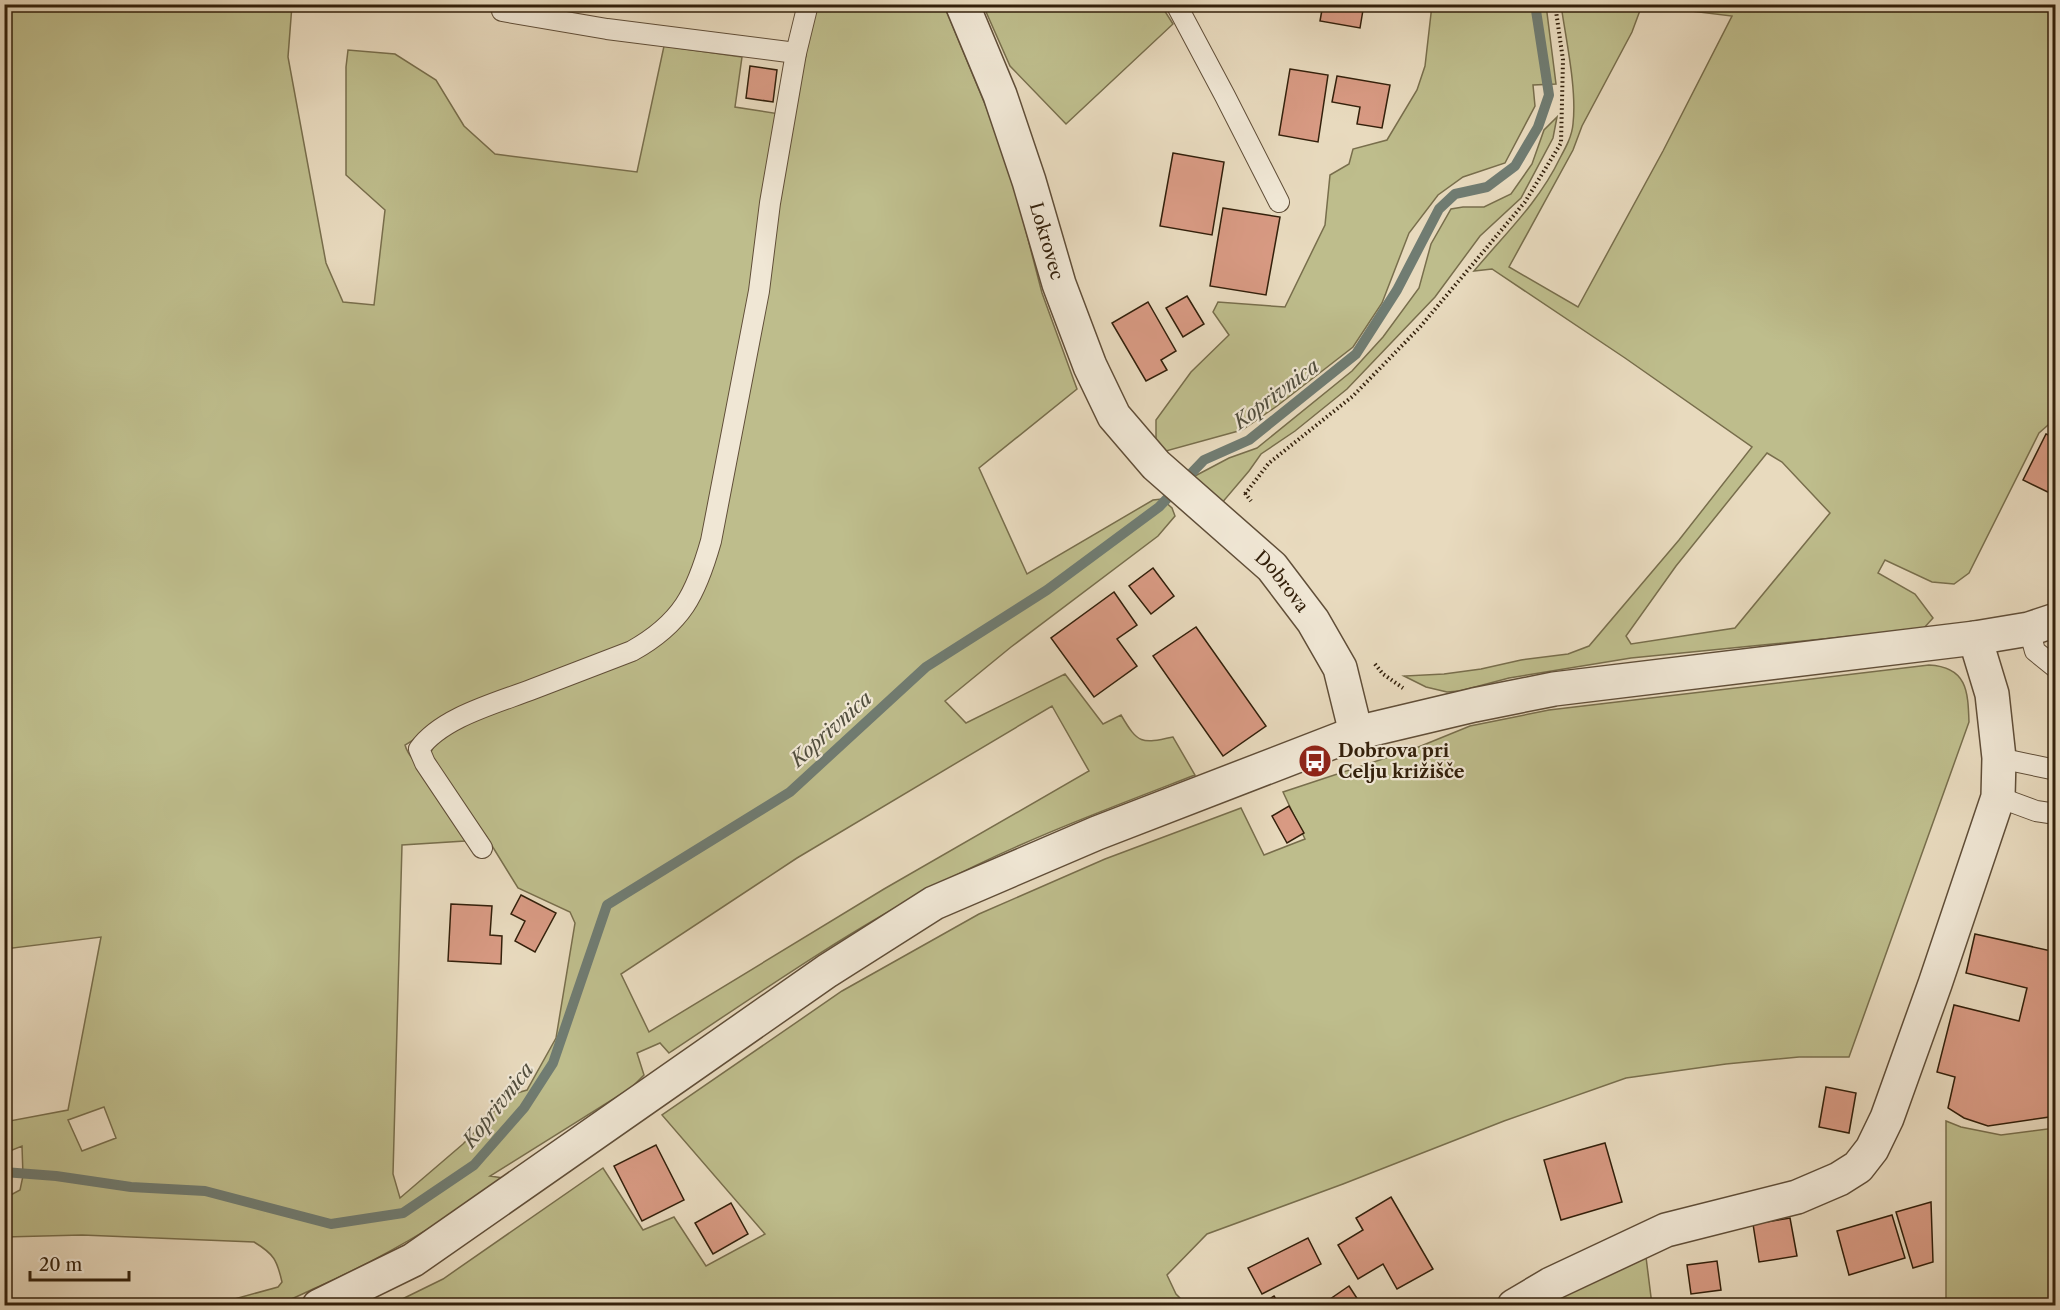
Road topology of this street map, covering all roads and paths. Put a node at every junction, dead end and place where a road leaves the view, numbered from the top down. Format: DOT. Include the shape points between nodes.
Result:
graph roads {
  1 [pos="808,4"];
  2 [pos="962,4"];
  3 [pos="1176,4"];
  4 [pos="1555,4"];
  5 [pos="502,11"];
  6 [pos="796,52"];
  7 [pos="1279,202"];
  8 [pos="1156,465"];
  9 [pos="1221,520"];
  10 [pos="2042,625"];
  11 [pos="1975,638"];
  12 [pos="2055,668"];
  13 [pos="1356,733"];
  14 [pos="1999,758"];
  15 [pos="2055,770"];
  16 [pos="1998,797"];
  17 [pos="2055,814"];
  18 [pos="482,848"];
  19 [pos="319,1305"];
  20 [pos="1514,1305"];
  1 -- 6 [label="lane"];
  2 -- 8 [label="street, Lokrovec" via="1000,95 1059,284 1090,366 1114,416"];
  3 -- 7 [label="lane"];
  4 -- 9 [label="path" via="1563,60 1561,143 1525,202 1420,327 1353,396 1269,463"];
  5 -- 6 [label="lane" via="607,29"];
  6 -- 18 [label="lane" via="759,291 704,567 679,615 645,644 470,713 426,739 419,749 425,764"];
  8 -- 9 [label="street, Dobrova"];
  9 -- 13 [label="street, Dobrova" via="1272,567 1313,621 1340,668"];
  10 -- 11 [label="street"];
  10 -- 12 [label="lane" via="2035,651"];
  11 -- 13 [label="street" via="1554,689"];
  11 -- 14 [label="street" via="1992,694"];
  13 -- 19 [label="street" via="1097,833 934,903 827,971 413,1260"];
  14 -- 15 [label="lane"];
  14 -- 16 [label="street"];
  16 -- 17 [label="lane"];
  16 -- 20 [label="street" via="1887,1118 1858,1167 1797,1197 1666,1230"];
}
